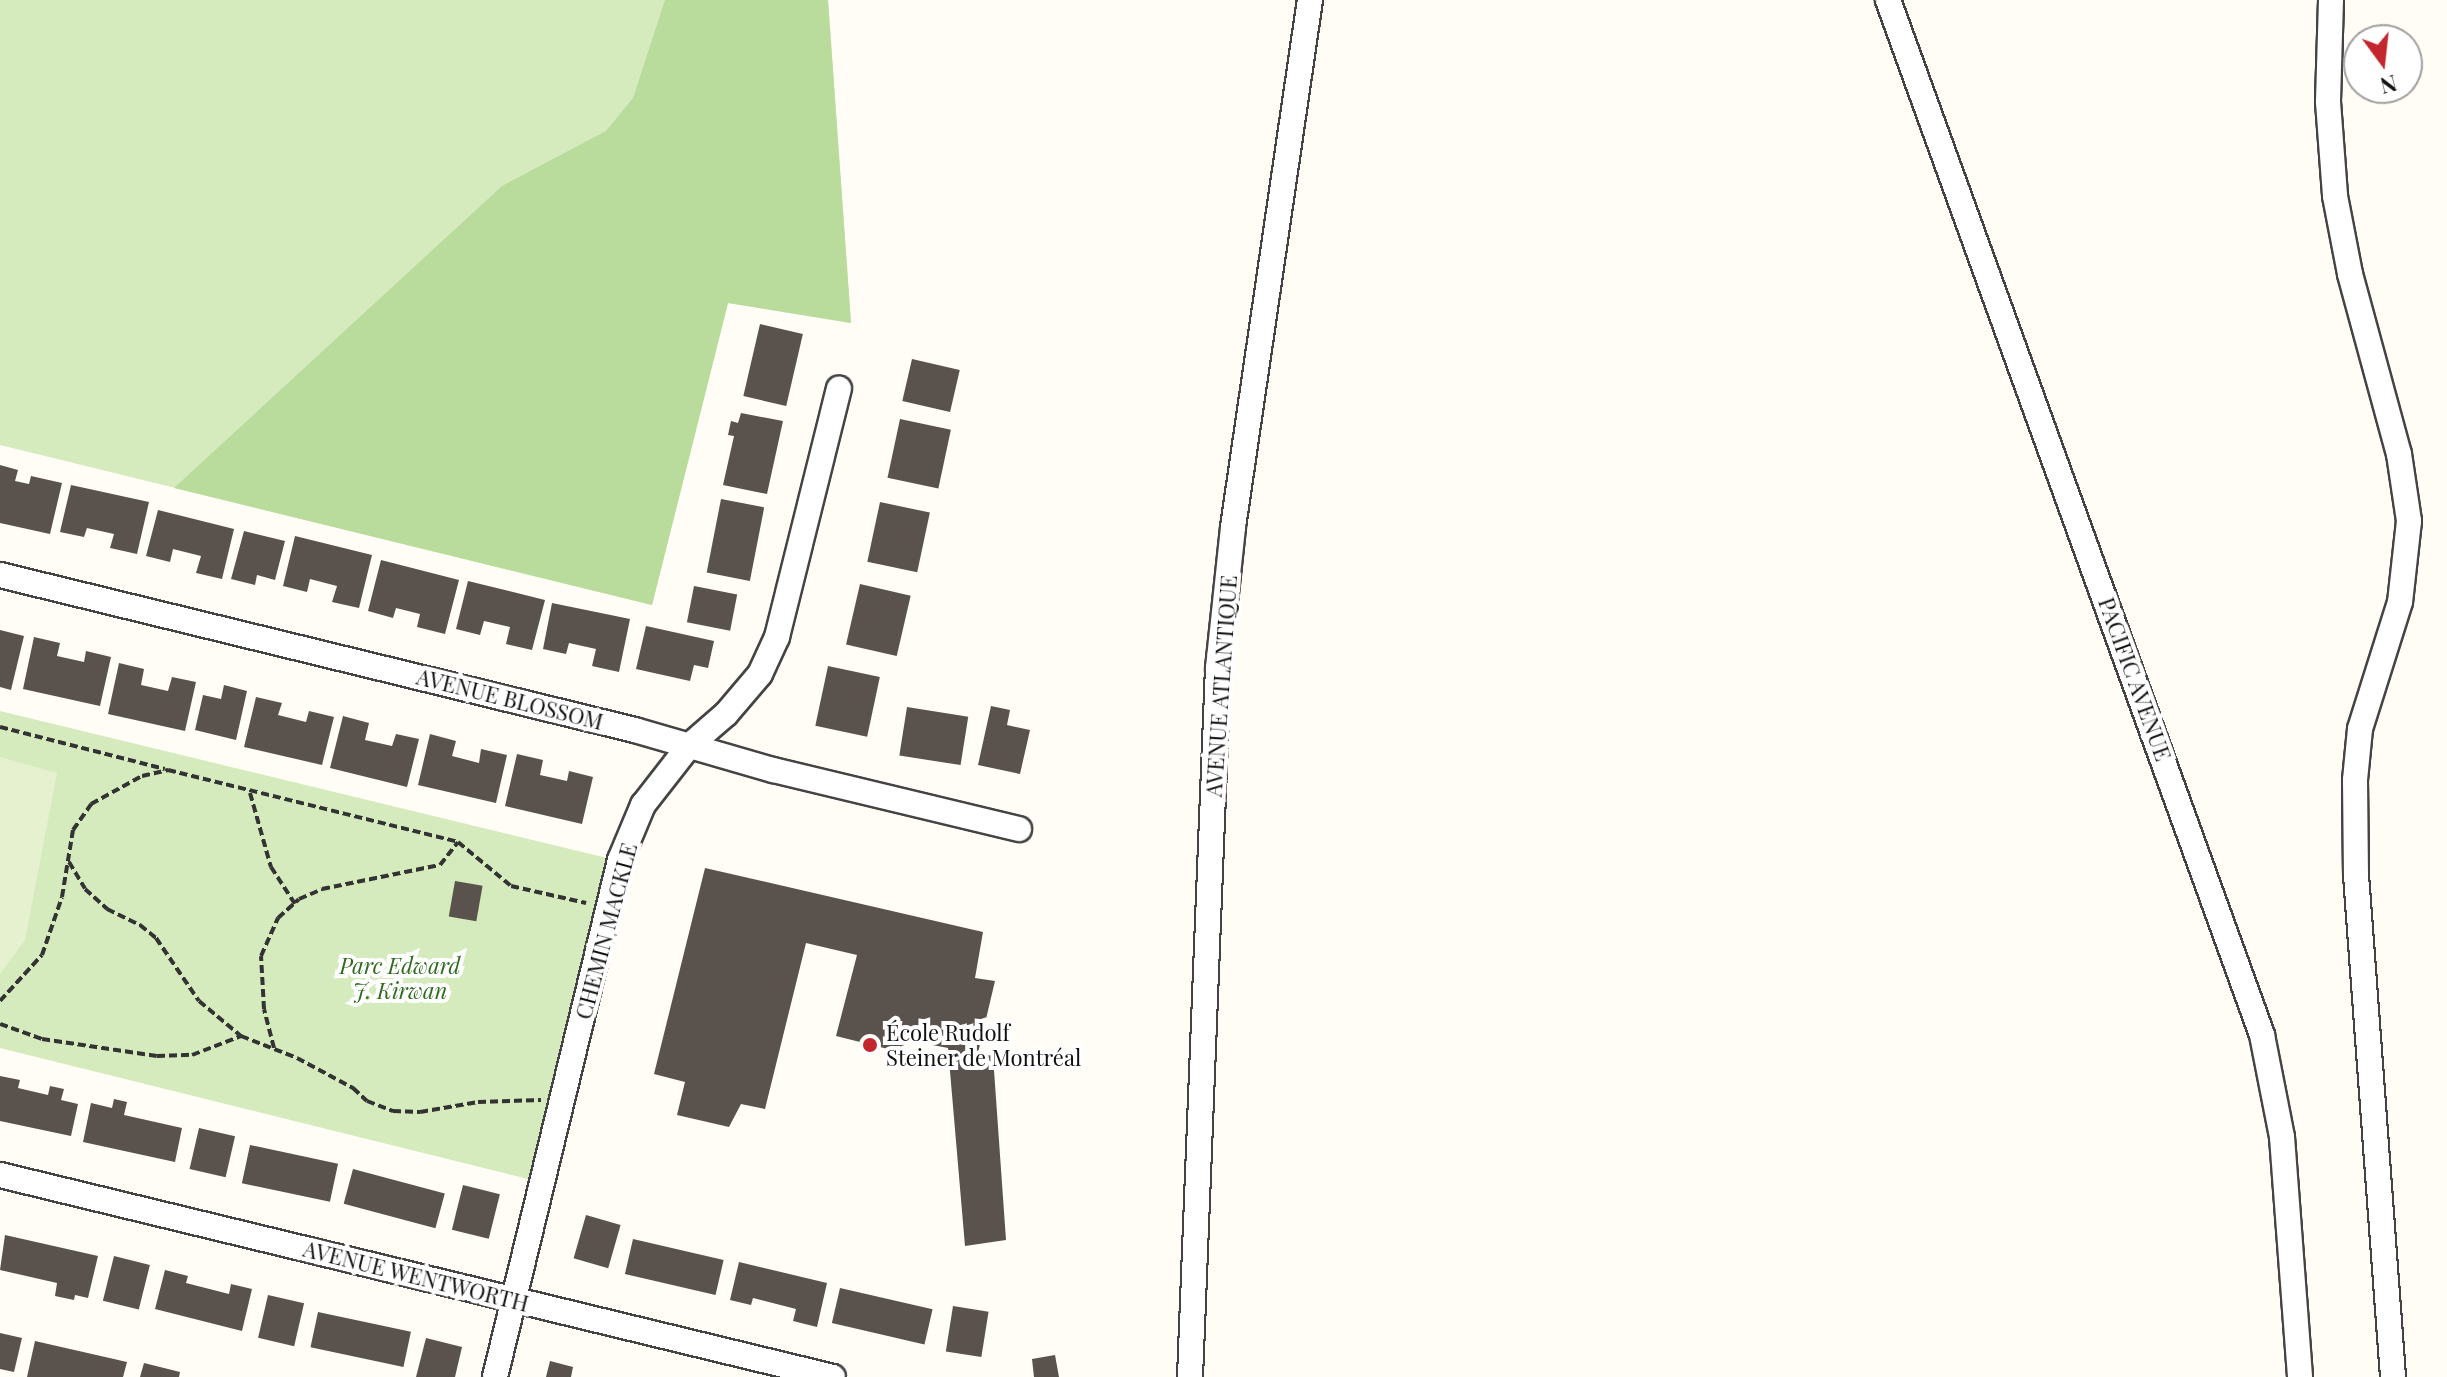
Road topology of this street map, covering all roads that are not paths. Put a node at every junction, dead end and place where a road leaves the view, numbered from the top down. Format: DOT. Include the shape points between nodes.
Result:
graph roads {
  1 [pos="1310,0"];
  2 [pos="1888,0"];
  3 [pos="2331,0"];
  4 [pos="839,389"];
  5 [pos="0,575"];
  6 [pos="689,746"];
  7 [pos="1019,829"];
  8 [pos="0,1175"];
  9 [pos="514,1300"];
  10 [pos="495,1377"];
  11 [pos="833,1377"];
  12 [pos="1190,1377"];
  13 [pos="2300,1377"];
  14 [pos="2393,1377"];
  1 -- 12 [label="street, AVENUE ATLANTIQUE" via="1233,527 1218,668"];
  2 -- 13 [label="street, PACIFIC AVENUE" via="2262,1035 2282,1137"];
  3 -- 14 [label="street" via="2328,102 2335,196 2350,274 2399,454 2409,521 2400,602 2360,729 2355,780 2356,875"];
  4 -- 6 [label="street, CHEMIN MACKLE" via="777,637 760,674"];
  5 -- 6 [label="street, AVENUE BLOSSOM"];
  6 -- 7 [label="street, AVENUE BLOSSOM"];
  6 -- 9 [label="street, CHEMIN MACKLE" via="643,805 620,860"];
  8 -- 9 [label="street, AVENUE WENTWORTH"];
  9 -- 10 [label="street, CHEMIN MACKLE"];
  9 -- 11 [label="street, AVENUE WENTWORTH"];
}
